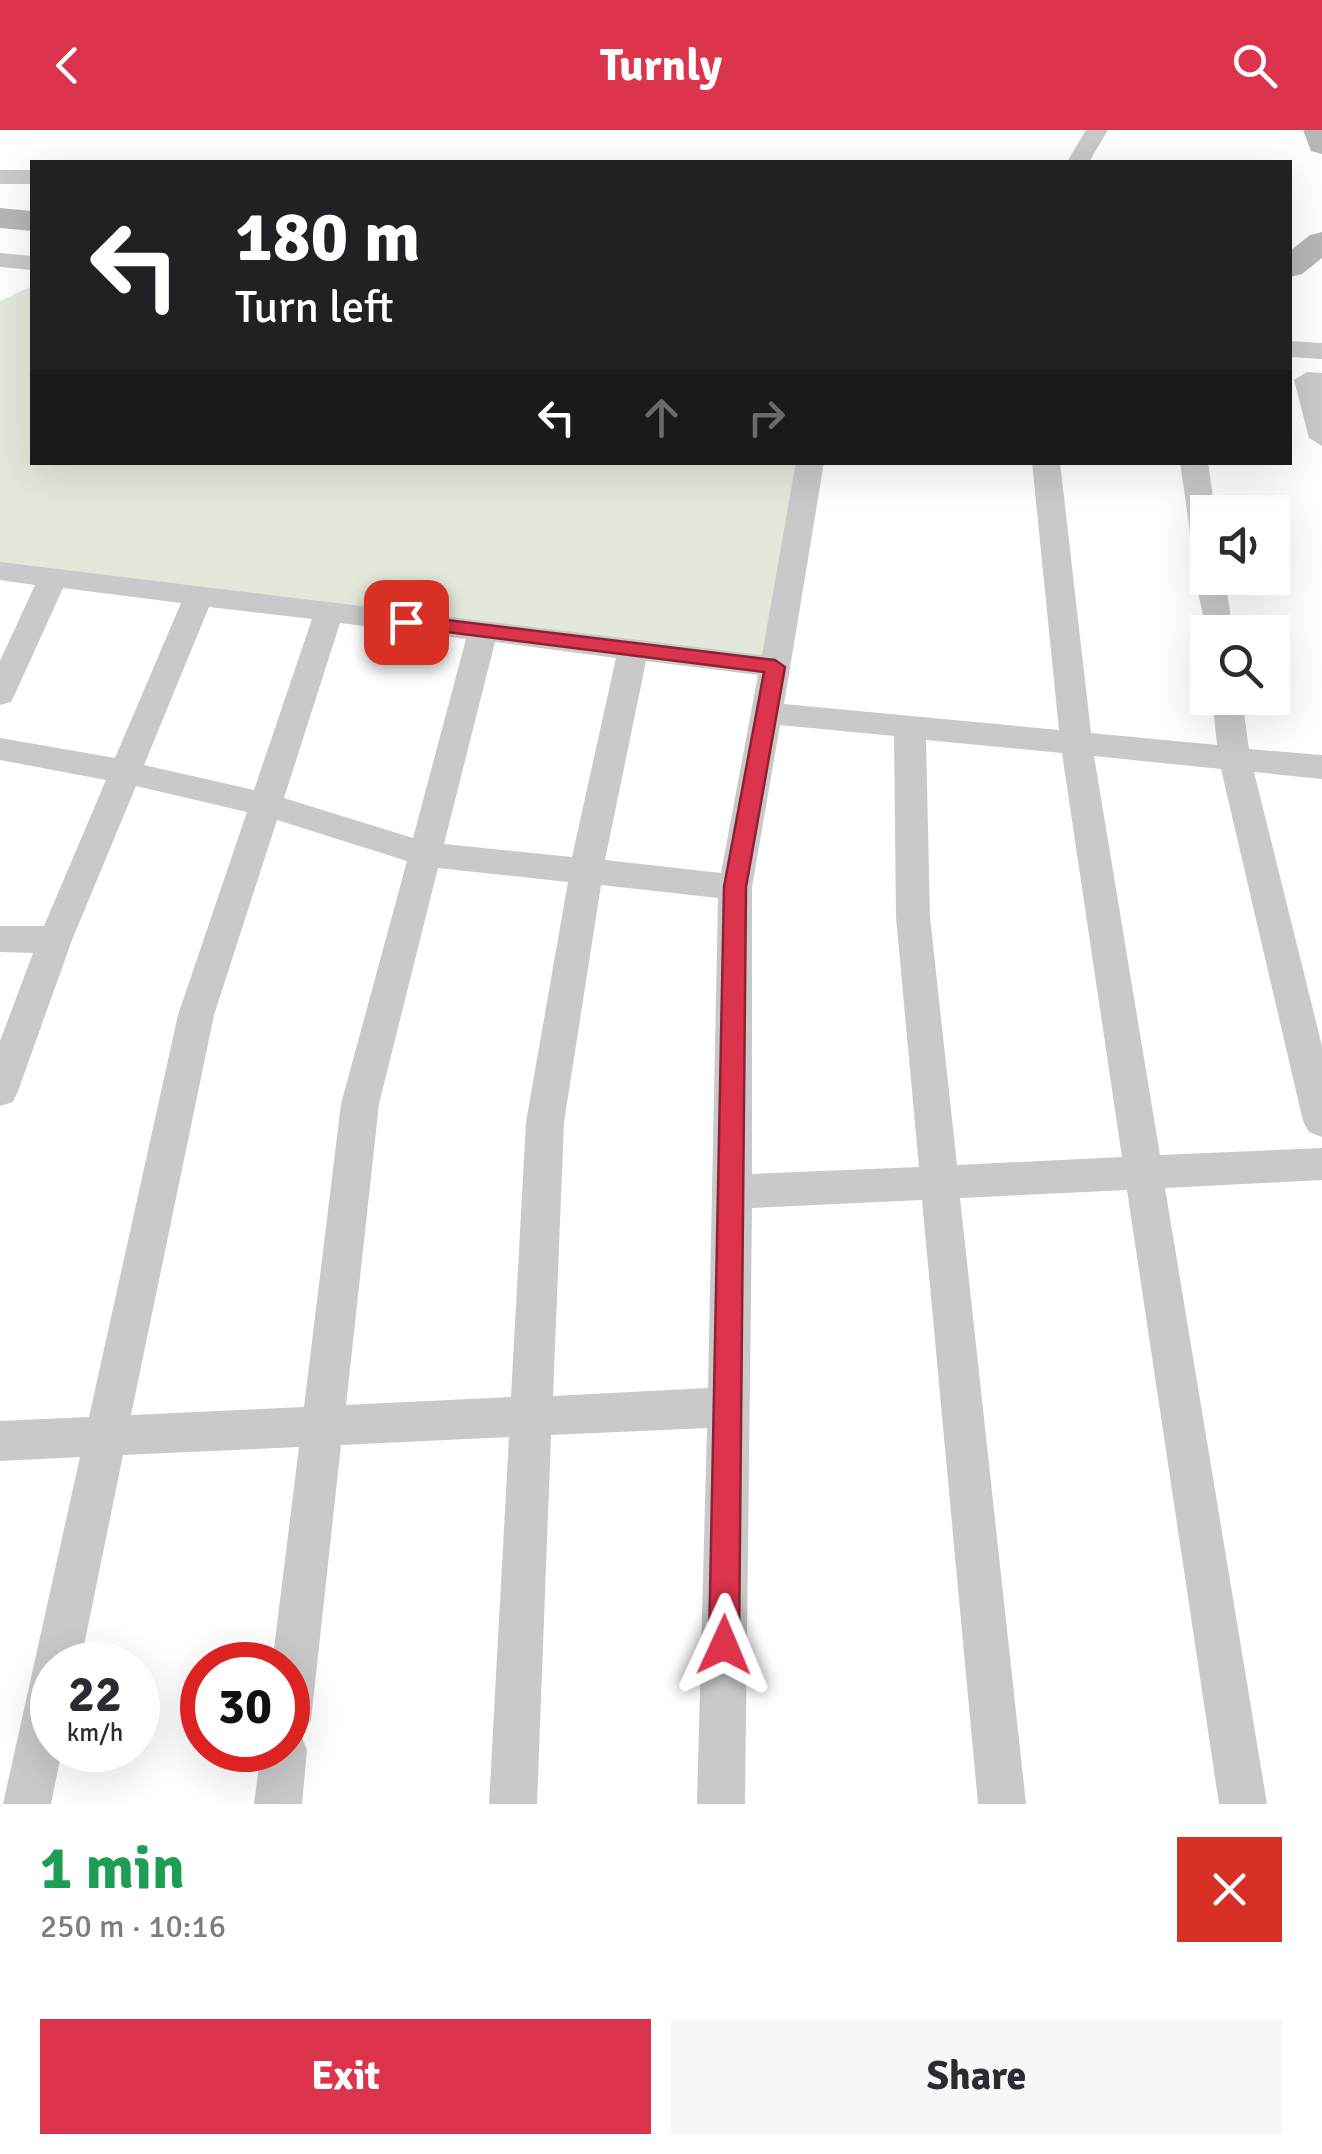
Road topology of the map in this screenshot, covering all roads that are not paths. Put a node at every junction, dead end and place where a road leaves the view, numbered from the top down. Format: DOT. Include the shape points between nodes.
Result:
graph roads {
  1 [pos="1097,130"];
  2 [pos="1318,130"];
  3 [pos="1322,145"];
  4 [pos="1079,160"];
  5 [pos="0,177"];
  6 [pos="30,177"];
  7 [pos="0,218"];
  8 [pos="30,220"];
  9 [pos="1322,242"];
  10 [pos="0,260"];
  11 [pos="30,263"];
  12 [pos="1292,265"];
  13 [pos="1292,349"];
  14 [pos="1322,351"];
  15 [pos="1322,381"];
  16 [pos="1322,438"];
  17 [pos="809,465"];
  18 [pos="1046,465"];
  19 [pos="1194,465"];
  20 [pos="1199,495"];
  21 [pos="0,571"];
  22 [pos="53,578"];
  23 [pos="199,596"];
  24 [pos="329,612"];
  25 [pos="483,631"];
  26 [pos="633,649"];
  27 [pos="775,667"];
  28 [pos="0,694"];
  29 [pos="768,712"];
  30 [pos="1229,715"];
  31 [pos="910,727"];
  32 [pos="1076,743"];
  33 [pos="0,749"];
  34 [pos="1235,758"];
  35 [pos="1322,767"];
  36 [pos="126,772"];
  37 [pos="268,806"];
  38 [pos="425,854"];
  39 [pos="586,872"];
  40 [pos="735,887"];
  41 [pos="0,939"];
  42 [pos="56,940"];
  43 [pos="0,1091"];
  44 [pos="1322,1121"];
  45 [pos="1322,1164"];
  46 [pos="1144,1173"];
  47 [pos="937,1182"];
  48 [pos="733,1192"];
  49 [pos="729,1407"];
  50 [pos="531,1417"];
  51 [pos="322,1426"];
  52 [pos="106,1436"];
  53 [pos="0,1441"];
  54 [pos="62,1642"];
  55 [pos="297,1642"];
  56 [pos="34,1772"];
  57 [pos="282,1772"];
  58 [pos="27,1804"];
  59 [pos="278,1804"];
  60 [pos="514,1804"];
  61 [pos="720,1804"];
  62 [pos="1002,1804"];
  63 [pos="1243,1804"];
  1 -- 4 [label="street"];
  2 -- 3 [label="street"];
  5 -- 6 [label="street"];
  7 -- 8 [label="street"];
  9 -- 12 [label="street"];
  10 -- 11 [label="street"];
  13 -- 14 [label="street"];
  15 -- 16 [label="street" via="1307,380"];
  17 -- 27 [label="street"];
  18 -- 32 [label="street"];
  19 -- 20 [label="street"];
  21 -- 22 [label="street"];
  22 -- 23 [label="street"];
  22 -- 28 [label="street"];
  23 -- 24 [label="street"];
  23 -- 36 [label="street"];
  24 -- 25 [label="street"];
  24 -- 37 [label="street"];
  25 -- 26 [label="street"];
  25 -- 38 [label="street"];
  26 -- 27 [label="street"];
  26 -- 39 [label="street"];
  27 -- 29 [label="street"];
  29 -- 31 [label="street"];
  29 -- 40 [label="street"];
  30 -- 34 [label="street"];
  31 -- 32 [label="street"];
  31 -- 47 [label="street" via="913,917"];
  32 -- 34 [label="street"];
  32 -- 46 [label="street"];
  33 -- 36 [label="street"];
  34 -- 35 [label="street"];
  34 -- 44 [label="street"];
  36 -- 37 [label="street"];
  36 -- 42 [label="street"];
  37 -- 38 [label="street"];
  37 -- 52 [label="street" via="196,1016"];
  38 -- 39 [label="street"];
  38 -- 51 [label="street" via="360,1104"];
  39 -- 40 [label="street"];
  39 -- 50 [label="street" via="545,1122"];
  40 -- 48 [label="street"];
  41 -- 42 [label="street"];
  42 -- 43 [label="street"];
  45 -- 46 [label="street"];
  46 -- 47 [label="street"];
  46 -- 63 [label="street"];
  47 -- 48 [label="street"];
  47 -- 62 [label="street"];
  48 -- 49 [label="street"];
  49 -- 50 [label="street"];
  49 -- 61 [label="street"];
  50 -- 51 [label="street"];
  50 -- 60 [label="street"];
  51 -- 52 [label="street"];
  51 -- 55 [label="street"];
  52 -- 53 [label="street"];
  52 -- 54 [label="street"];
  56 -- 58 [label="street"];
  57 -- 59 [label="street"];
}
